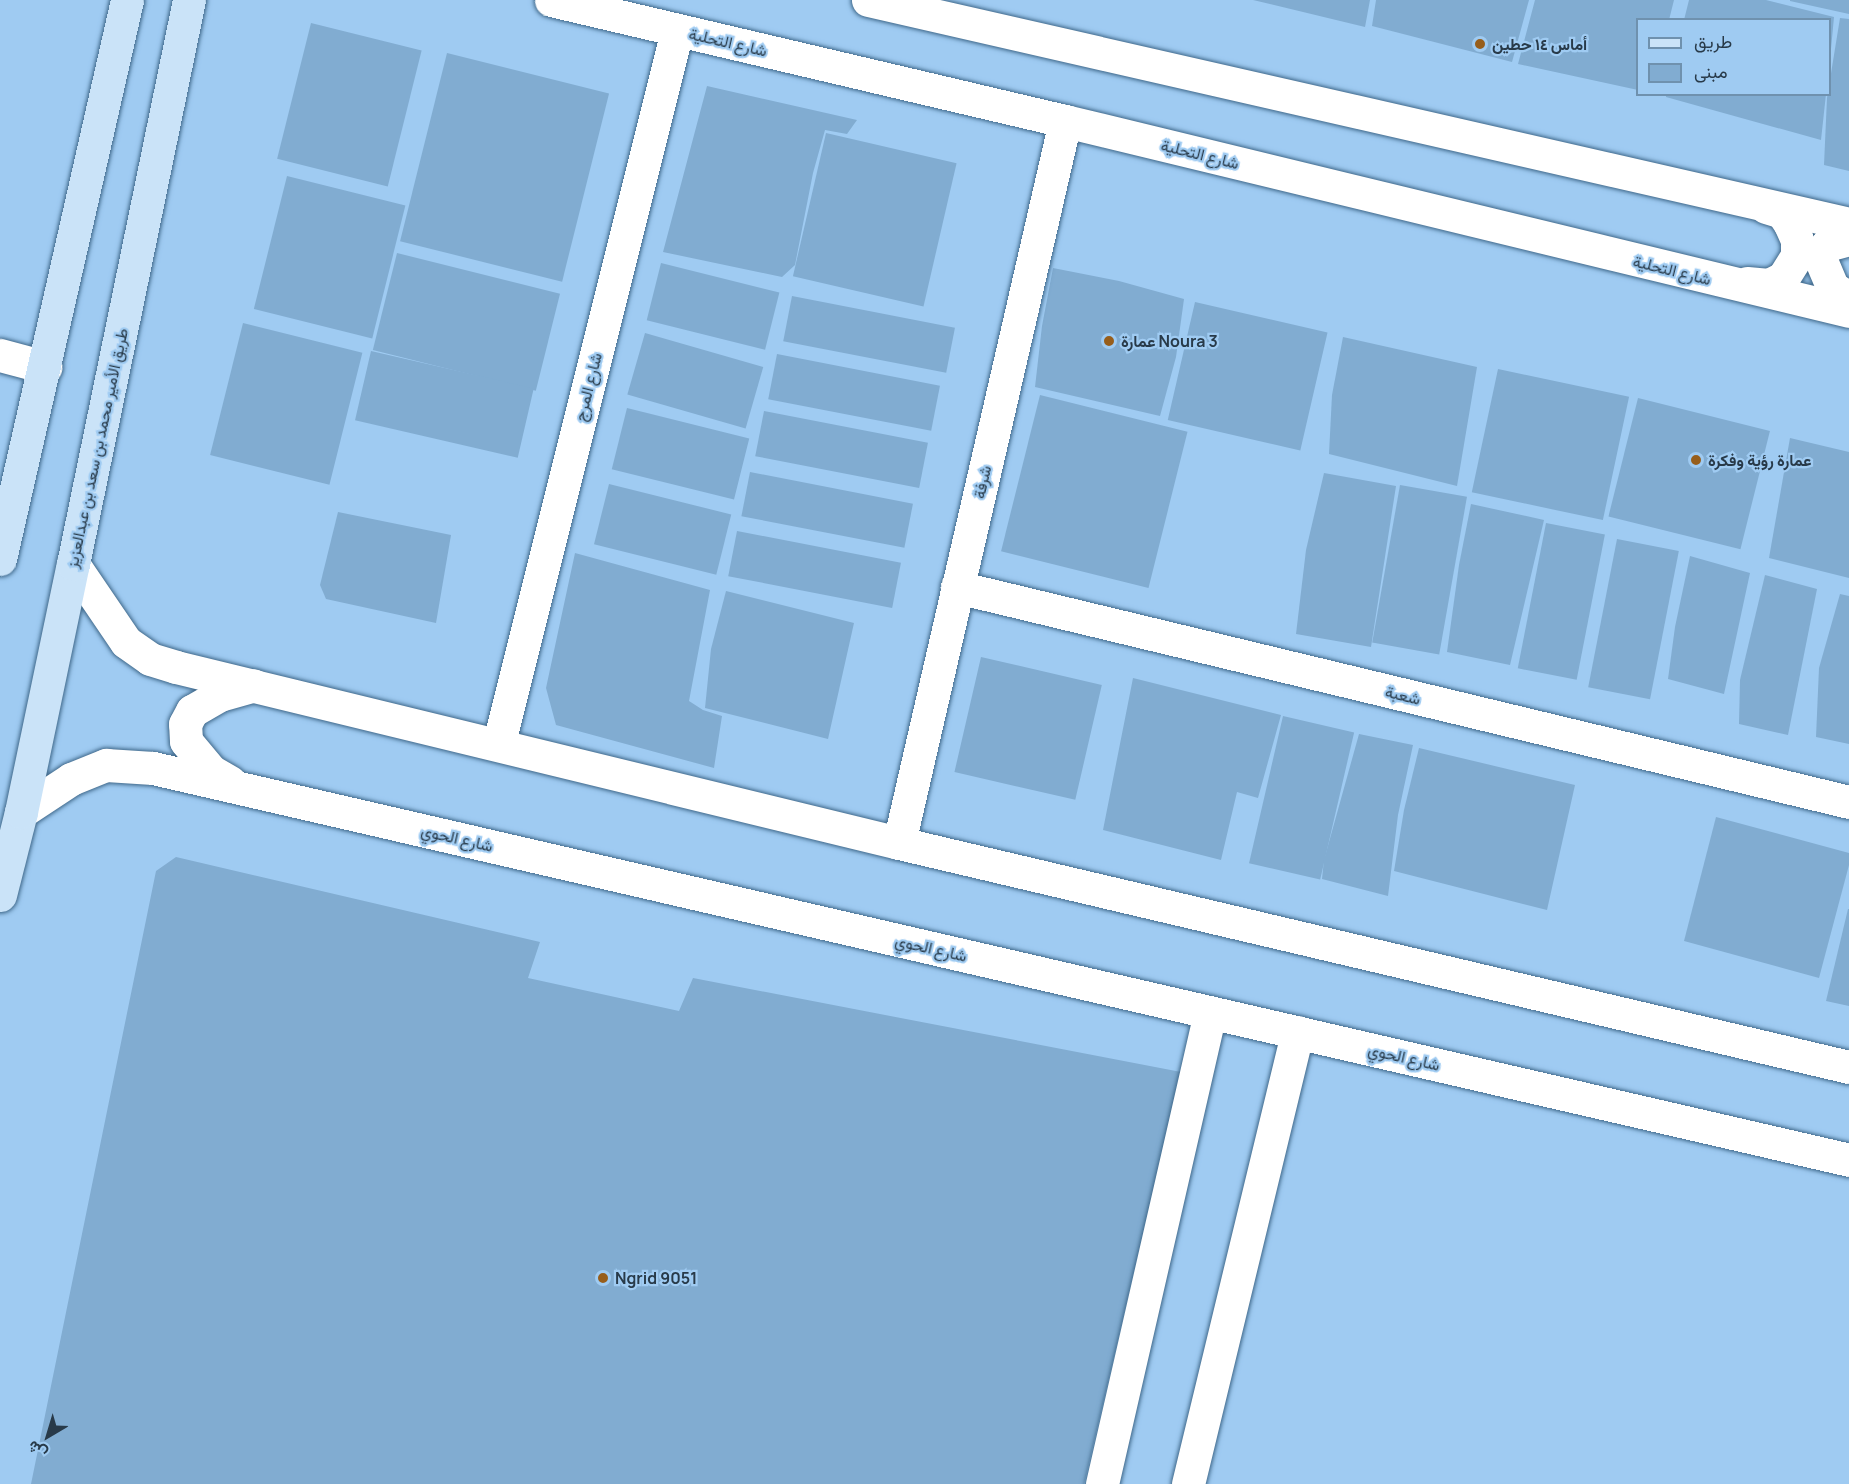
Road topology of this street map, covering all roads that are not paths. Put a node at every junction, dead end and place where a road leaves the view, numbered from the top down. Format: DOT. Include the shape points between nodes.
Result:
graph roads {
  1 [pos="109,0"];
  2 [pos="127,0"];
  3 [pos="189,0"];
  4 [pos="551,0"];
  5 [pos="868,0"];
  6 [pos="677,30"];
  7 [pos="119,36"];
  8 [pos="1065,121"];
  9 [pos="1732,197"];
  10 [pos="1849,224"];
  11 [pos="1849,239"];
  12 [pos="1715,281"];
  13 [pos="1849,298"];
  14 [pos="1849,311"];
  15 [pos="0,355"];
  16 [pos="45,367"];
  17 [pos="0,560"];
  18 [pos="73,564"];
  19 [pos="957,588"];
  20 [pos="254,685"];
  21 [pos="499,743"];
  22 [pos="241,788"];
  23 [pos="1849,802"];
  24 [pos="21,812"];
  25 [pos="899,843"];
  26 [pos="0,896"];
  27 [pos="1210,1012"];
  28 [pos="1297,1032"];
  29 [pos="1849,1067"];
  30 [pos="1849,1160"];
  31 [pos="1102,1484"];
  32 [pos="1188,1484"];
  1 -- 7 [label="street"];
  2 -- 7 [label="main road"];
  3 -- 18 [label="main road, طريق الأمير محمد بن سعد بن عبدالعزيز"];
  4 -- 6 [label="street, شارع التحلية"];
  5 -- 9 [label="street"];
  6 -- 8 [label="street, شارع التحلية"];
  6 -- 21 [label="street, شارع المرج"];
  7 -- 16 [label="main road"];
  8 -- 12 [label="street, شارع التحلية"];
  8 -- 19 [label="street, شرفة"];
  9 -- 10 [label="street"];
  9 -- 12 [label="street" via="1782,212 1797,240 1797,256 1783,278 1769,285"];
  11 -- 13 [label="street" via="1827,245 1820,258 1833,288"];
  12 -- 14 [label="street, شارع التحلية"];
  15 -- 16 [label="street"];
  16 -- 17 [label="main road"];
  18 -- 20 [label="street" via="126,642 150,659"];
  18 -- 24 [label="main road, طريق الأمير محمد بن سعد بن عبدالعزيز"];
  19 -- 23 [label="street, شعبة"];
  19 -- 25 [label="street, شرفة"];
  20 -- 21 [label="street"];
  20 -- 22 [label="street" via="220,695 192,711 185,724 186,741 211,771"];
  21 -- 25 [label="street"];
  22 -- 24 [label="street, شارع الحوي" via="153,768 106,765 71,779"];
  22 -- 27 [label="street, شارع الحوي"];
  24 -- 26 [label="main road, طريق الأمير محمد بن سعد بن عبدالعزيز"];
  25 -- 29 [label="street"];
  27 -- 28 [label="street, شارع الحوي"];
  27 -- 31 [label="street"];
  28 -- 30 [label="street, شارع الحوي"];
  28 -- 32 [label="street"];
}
